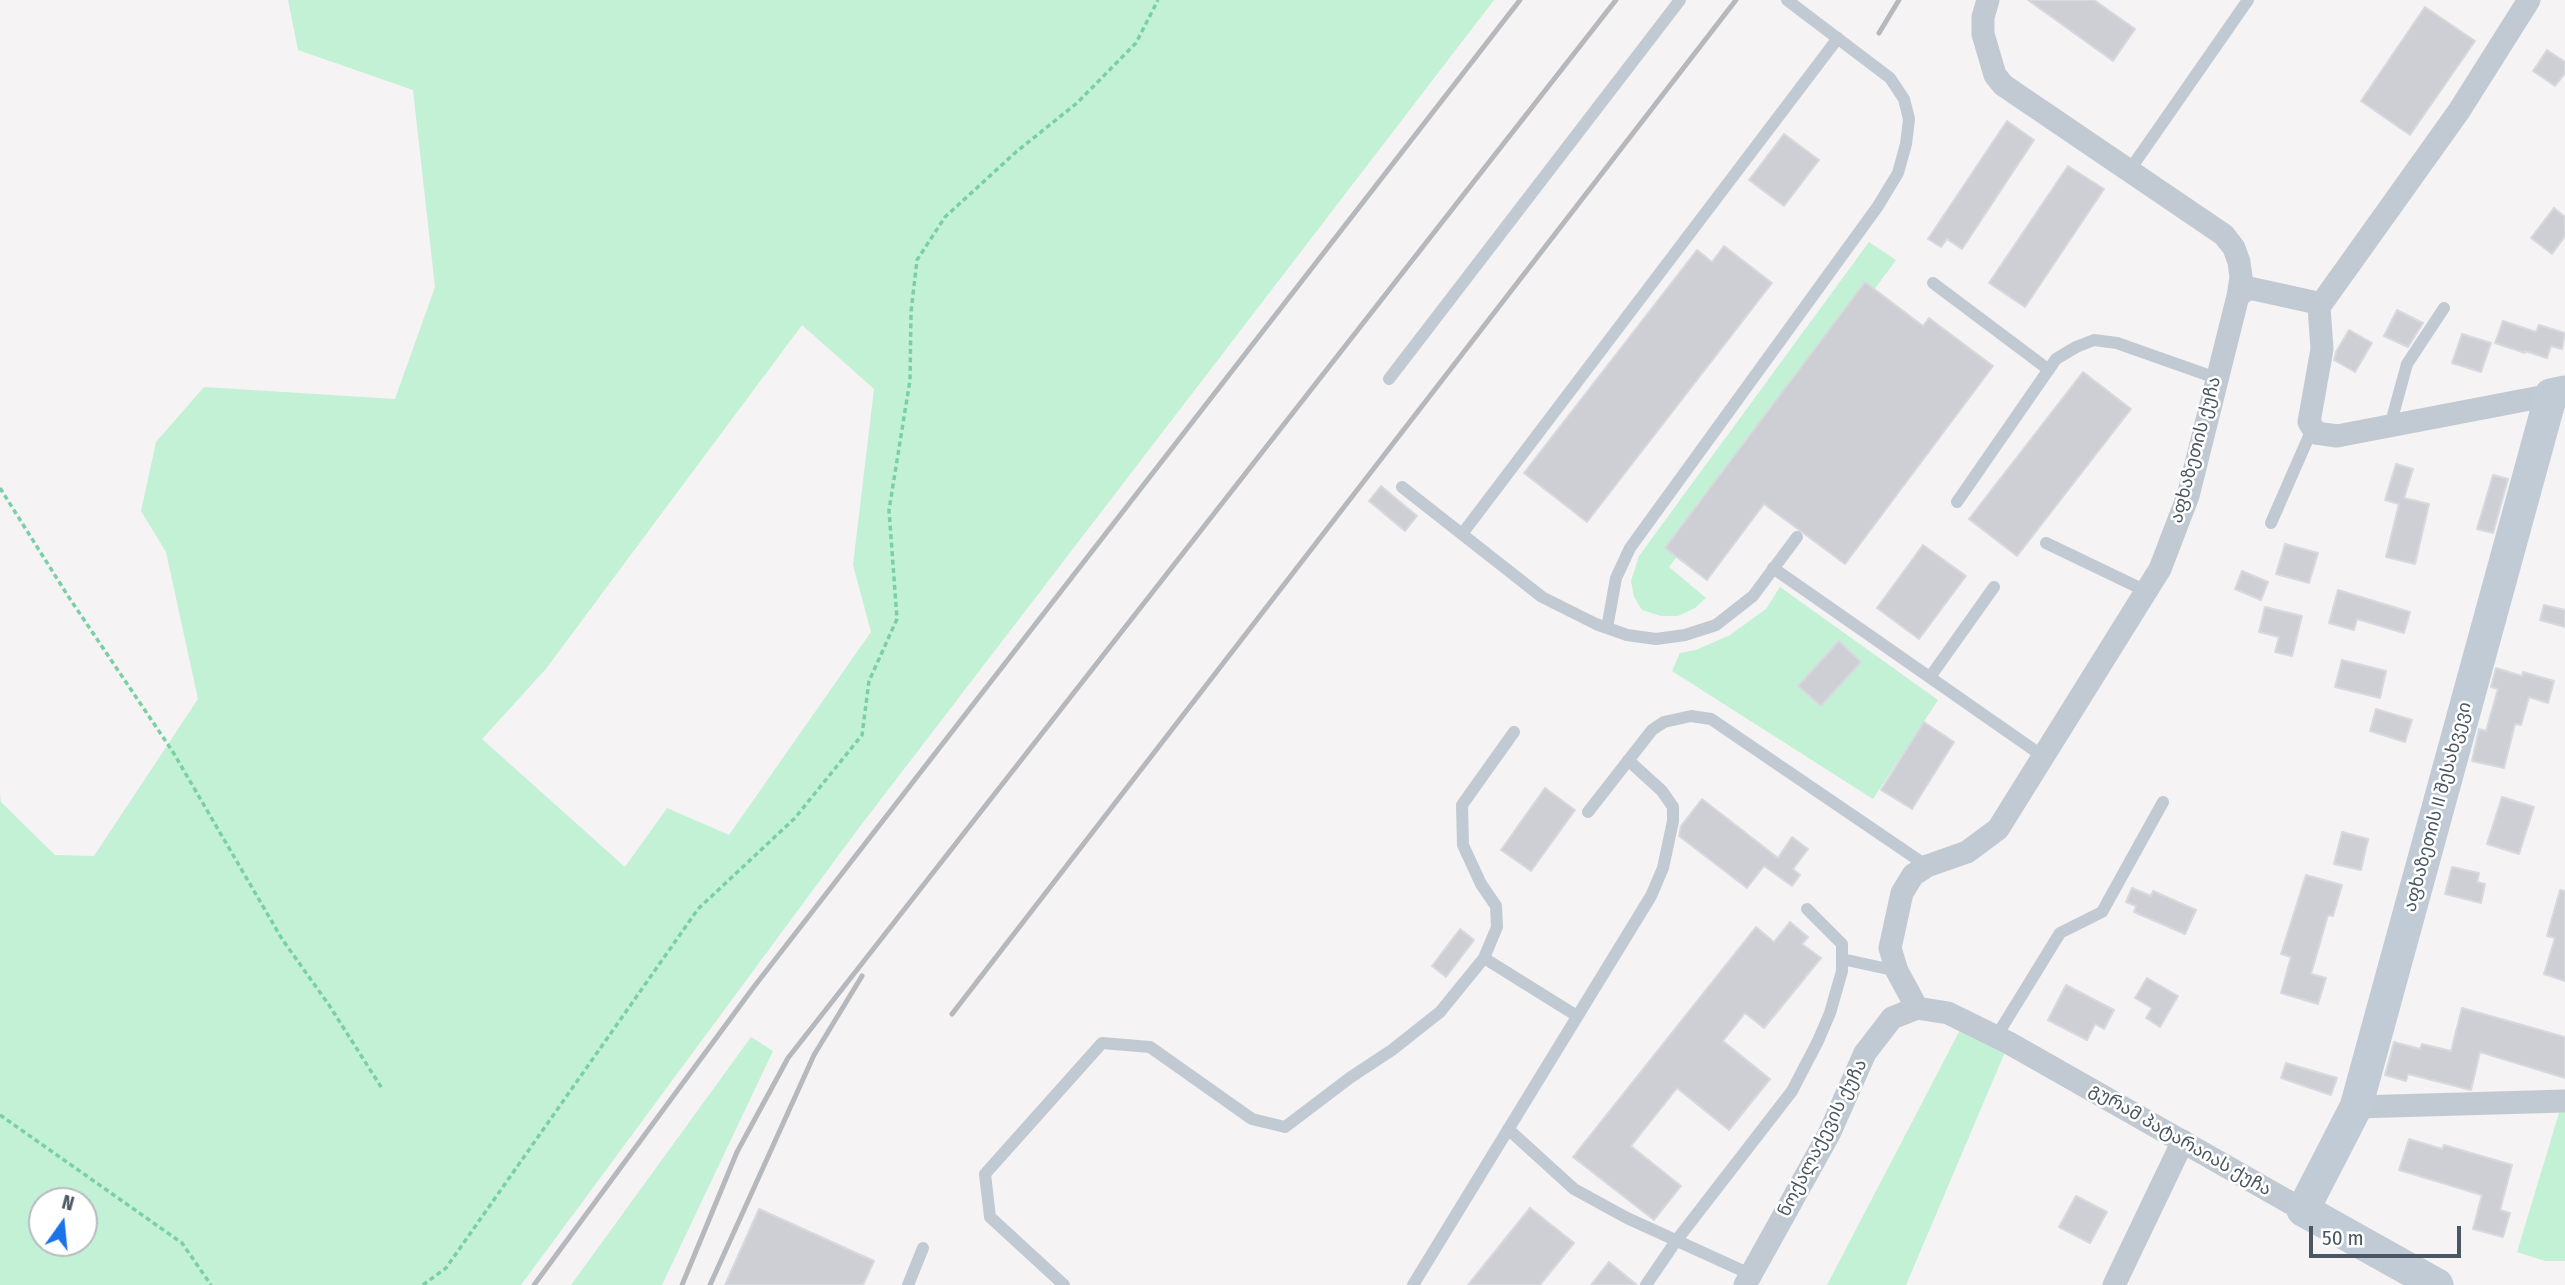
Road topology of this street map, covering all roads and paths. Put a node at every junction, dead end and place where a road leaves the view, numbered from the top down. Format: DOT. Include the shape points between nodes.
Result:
graph roads {
  1 [pos="1158,0"];
  2 [pos="1680,0"];
  3 [pos="1787,0"];
  4 [pos="1988,0"];
  5 [pos="2248,0"];
  6 [pos="2529,0"];
  7 [pos="1838,38"];
  8 [pos="2129,171"];
  9 [pos="1933,283"];
  10 [pos="2238,296"];
  11 [pos="2319,307"];
  12 [pos="2444,308"];
  13 [pos="2049,370"];
  14 [pos="2216,378"];
  15 [pos="1389,379"];
  16 [pos="2558,393"];
  17 [pos="2390,426"];
  18 [pos="2313,427"];
  19 [pos="1402,487"];
  20 [pos="0,488"];
  21 [pos="1957,502"];
  22 [pos="2271,523"];
  23 [pos="1462,534"];
  24 [pos="1797,537"];
  25 [pos="2046,543"];
  26 [pos="1773,568"];
  27 [pos="1994,587"];
  28 [pos="2146,591"];
  29 [pos="1607,628"];
  30 [pos="1930,677"];
  31 [pos="1514,732"];
  32 [pos="2044,757"];
  33 [pos="1628,760"];
  34 [pos="2163,802"];
  35 [pos="1588,812"];
  36 [pos="1927,866"];
  37 [pos="1807,909"];
  38 [pos="1484,958"];
  39 [pos="1842,959"];
  40 [pos="1897,971"];
  41 [pos="1917,1008"];
  42 [pos="1577,1016"];
  43 [pos="1996,1037"];
  44 [pos="383,1090"];
  45 [pos="2565,1101"];
  46 [pos="2356,1107"];
  47 [pos="0,1115"];
  48 [pos="1508,1129"];
  49 [pos="2183,1141"];
  50 [pos="2303,1210"];
  51 [pos="1676,1241"];
  52 [pos="923,1248"];
  53 [pos="1749,1280"];
  54 [pos="211,1285"];
  55 [pos="424,1285"];
  56 [pos="908,1285"];
  57 [pos="1064,1285"];
  58 [pos="1413,1285"];
  59 [pos="1646,1285"];
  60 [pos="2114,1285"];
  61 [pos="2437,1285"];
  1 -- 55 [label="path" via="1136,43 1077,103 945,217 917,260 910,380 889,510 897,619 869,681 862,735 795,818 698,909 446,1268"];
  2 -- 15 [label="lane"];
  3 -- 7 [label="lane"];
  4 -- 8 [label="street, აფხაზეთის ქუჩა" via="1983,34 1995,75 2003,85"];
  5 -- 8 [label="lane"];
  6 -- 11 [label="street" via="2459,111"];
  7 -- 23 [label="lane"];
  7 -- 29 [label="lane" via="1890,78 1904,99 1909,119 1898,173 1630,548 1616,578"];
  8 -- 10 [label="street, აფხაზეთის ქუჩა" via="2224,235 2239,262"];
  9 -- 13 [label="lane"];
  10 -- 11 [label="street" via="2249,288"];
  10 -- 14 [label="street, აფხაზეთის ქუჩა"];
  11 -- 18 [label="street" via="2322,349 2309,422"];
  12 -- 17 [label="lane" via="2407,364"];
  13 -- 14 [label="lane" via="2056,359 2094,340 2117,342"];
  13 -- 21 [label="lane"];
  14 -- 28 [label="street, აფხაზეთის ქუჩა" via="2188,496 2160,569"];
  16 -- 17 [label="street"];
  16 -- 46 [label="street, აფხაზეთის II შესახვევი"];
  17 -- 18 [label="street" via="2337,436 2316,433"];
  18 -- 22 [label="lane"];
  19 -- 23 [label="lane"];
  20 -- 44 [label="path" via="173,752 282,939"];
  23 -- 29 [label="lane" via="1542,597"];
  24 -- 26 [label="lane"];
  25 -- 28 [label="lane"];
  26 -- 29 [label="lane" via="1753,596 1716,625 1656,639"];
  26 -- 30 [label="lane"];
  27 -- 30 [label="lane"];
  28 -- 32 [label="street, აფხაზეთის ქუჩა"];
  30 -- 32 [label="lane"];
  31 -- 38 [label="lane" via="1462,805 1463,845 1496,906 1497,927"];
  32 -- 36 [label="street, აფხაზეთის ქუჩა" via="1998,829 1968,852"];
  33 -- 35 [label="lane"];
  33 -- 36 [label="lane" via="1664,722 1691,716 1711,719"];
  33 -- 42 [label="lane" via="1673,807 1670,844 1651,896"];
  34 -- 43 [label="lane" via="2102,912 2060,933"];
  36 -- 40 [label="street, აფხაზეთის ქუჩა" via="1913,875 1902,892 1891,948"];
  37 -- 39 [label="lane" via="1842,944"];
  38 -- 42 [label="lane"];
  38 -- 57 [label="lane" via="1440,1012 1284,1127 1252,1119 1150,1047 1102,1043 985,1174 990,1217"];
  39 -- 40 [label="lane"];
  39 -- 51 [label="lane" via="1830,1013 1792,1091"];
  40 -- 41 [label="street, აფხაზეთის ქუჩა"];
  41 -- 43 [label="street, გურამ პატარაიას ქუჩა" via="1948,1013"];
  41 -- 53 [label="street, ნოქალაქევის ქუჩა" via="1892,1018 1865,1053 1829,1134"];
  42 -- 48 [label="lane"];
  43 -- 49 [label="street, გურამ პატარაიას ქუჩა"];
  45 -- 46 [label="street"];
  46 -- 50 [label="street, აფხაზეთის II შესახვევი"];
  47 -- 54 [label="path" via="182,1243"];
  48 -- 51 [label="lane" via="1574,1189"];
  48 -- 58 [label="lane"];
  49 -- 50 [label="street, გურამ პატარაიას ქუჩა"];
  49 -- 60 [label="street"];
  50 -- 61 [label="street, გურამ პატარაიას ქუჩა"];
  51 -- 53 [label="lane"];
  51 -- 59 [label="lane"];
  52 -- 56 [label="lane"];
}
